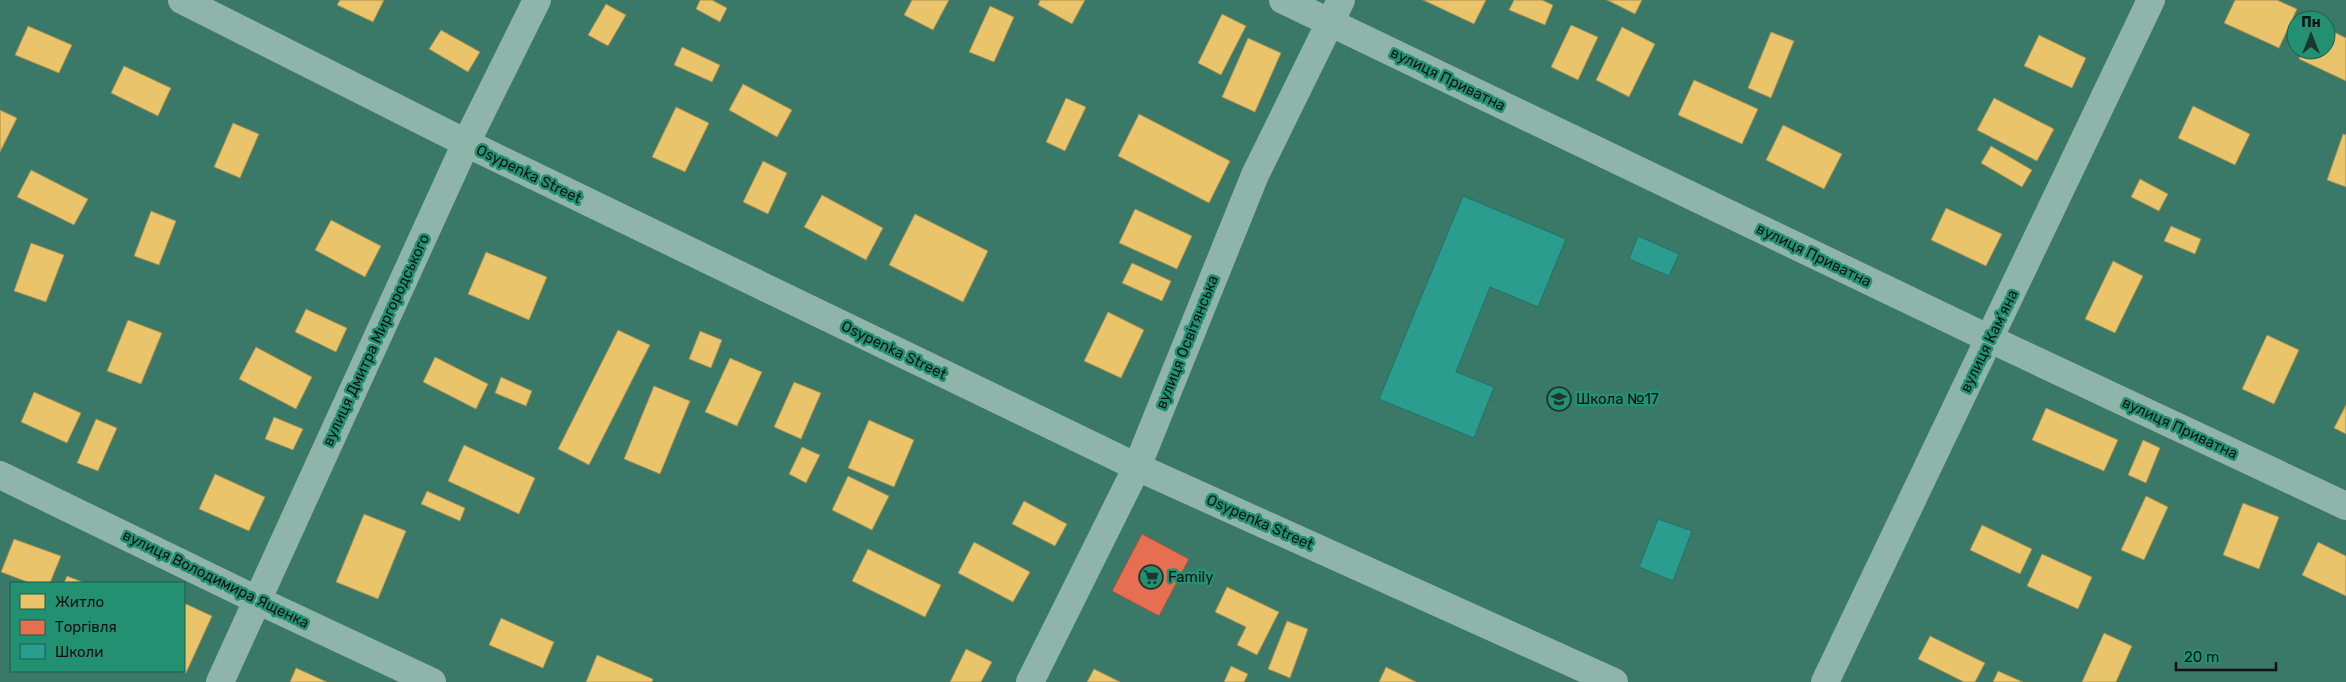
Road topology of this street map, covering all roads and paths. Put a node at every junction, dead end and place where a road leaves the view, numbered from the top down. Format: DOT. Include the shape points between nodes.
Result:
graph roads {
  1 [pos="182,0"];
  2 [pos="537,0"];
  3 [pos="1283,0"];
  4 [pos="2151,0"];
  5 [pos="1336,12"];
  6 [pos="466,143"];
  7 [pos="1990,339"];
  8 [pos="1137,466"];
  9 [pos="0,475"];
  10 [pos="2346,506"];
  11 [pos="257,600"];
  12 [pos="220,682"];
  13 [pos="432,682"];
  14 [pos="1030,682"];
  15 [pos="1614,682"];
  16 [pos="1825,682"];
  1 -- 6 [label="street, Osypenka Street"];
  2 -- 6 [label="street, вулиця Дмитра Миргородського"];
  3 -- 5 [label="street, вулиця Приватна"];
  4 -- 7 [label="street, вулиця Кам’яна"];
  5 -- 7 [label="street, вулиця Приватна"];
  5 -- 8 [label="street, вулиця Освітянська" via="1255,175"];
  6 -- 8 [label="street, Osypenka Street"];
  6 -- 11 [label="street, вулиця Дмитра Миргородського"];
  7 -- 10 [label="street, вулиця Приватна"];
  7 -- 16 [label="street, вулиця Кам’яна"];
  8 -- 14 [label="street, вулиця Освітянська"];
  8 -- 15 [label="street, Osypenka Street"];
  9 -- 11 [label="street, вулиця Володимира Ященка"];
  11 -- 12 [label="street, вулиця Дмитра Миргородського"];
  11 -- 13 [label="street, вулиця Володимира Ященка"];
}
